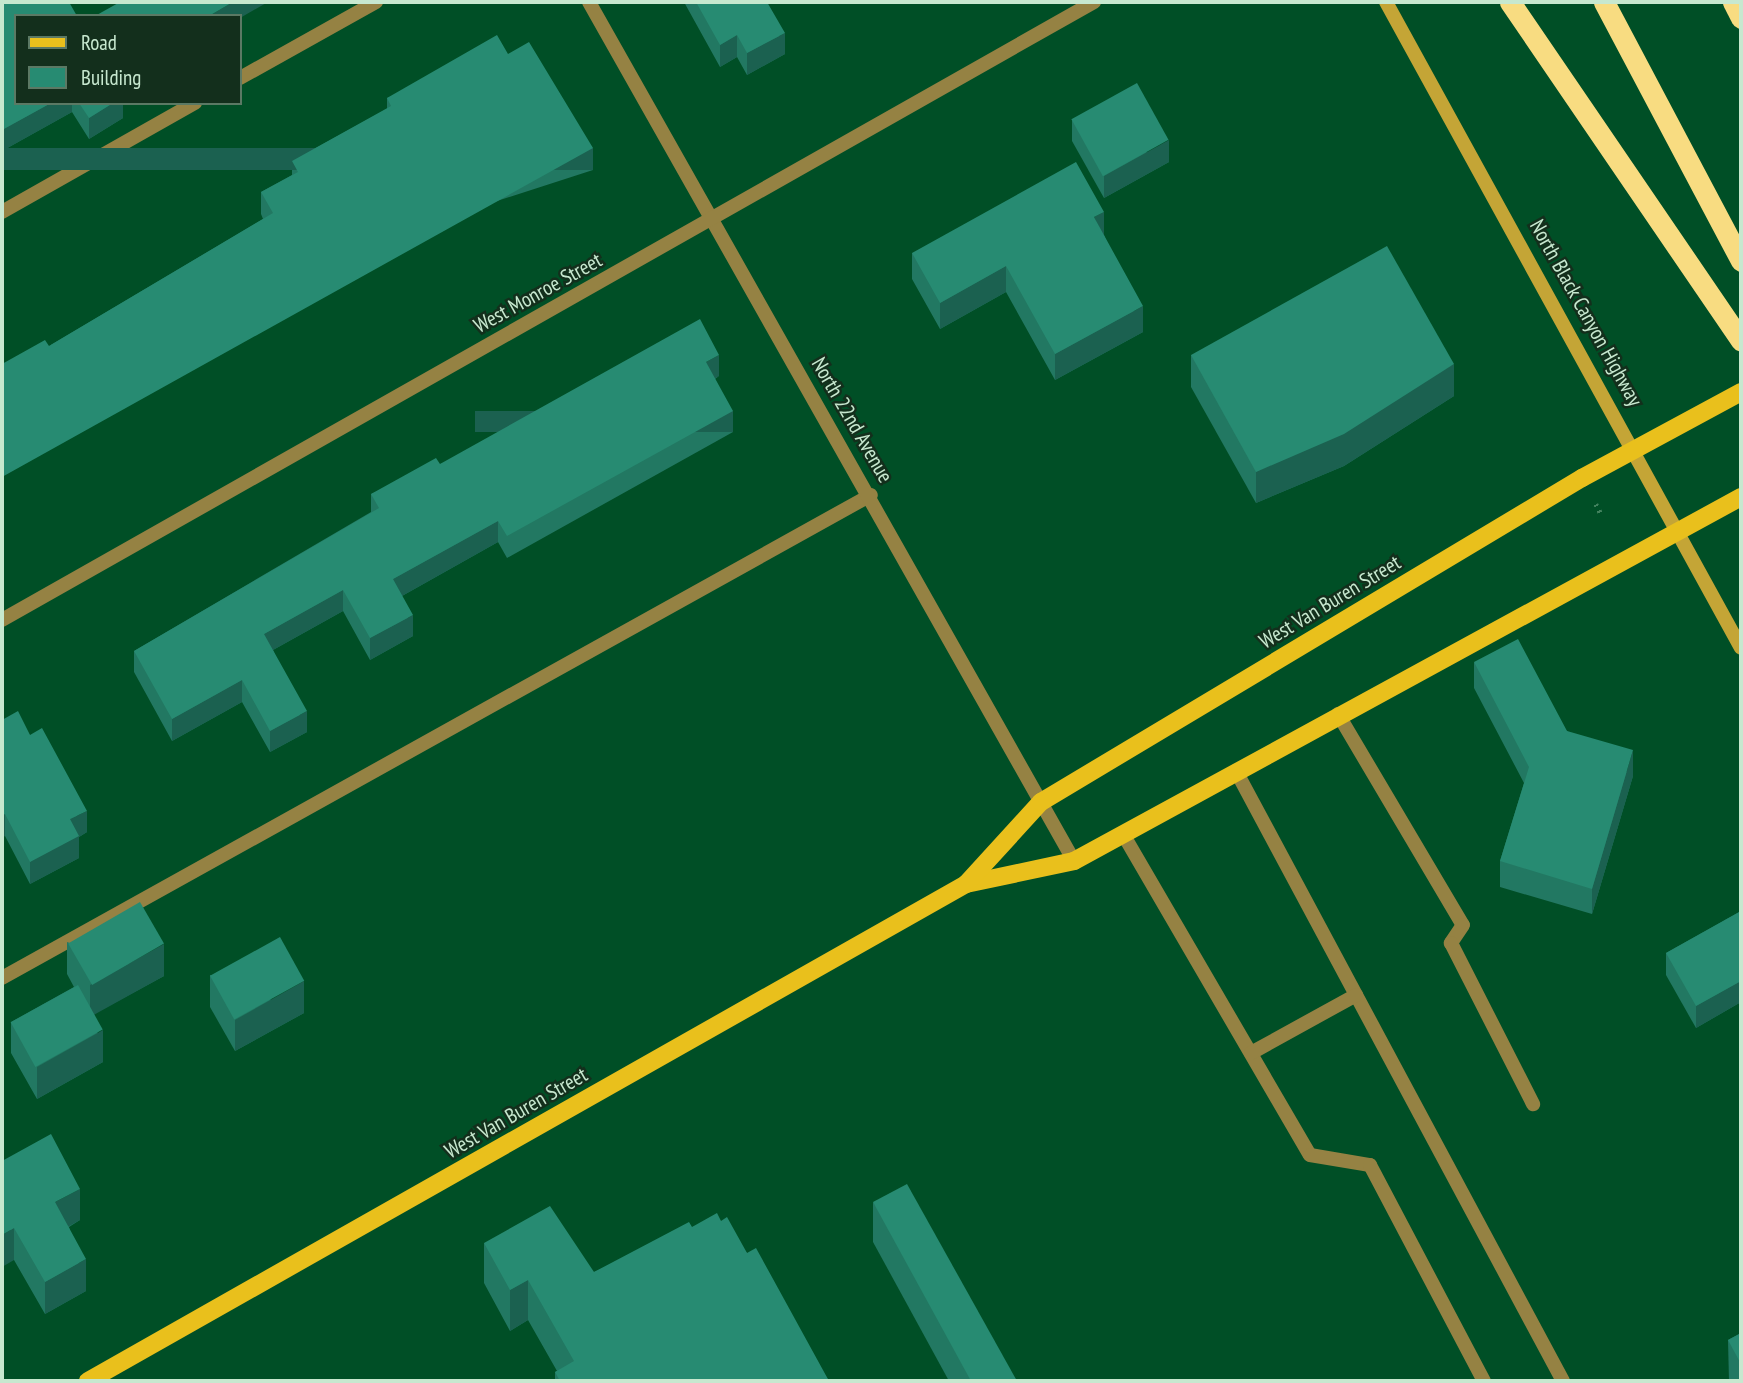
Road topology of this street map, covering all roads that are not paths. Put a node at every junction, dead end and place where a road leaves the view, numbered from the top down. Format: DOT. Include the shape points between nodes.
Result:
graph roads {
  1 [pos="376,2"];
  2 [pos="589,2"];
  3 [pos="1094,2"];
  4 [pos="1386,2"];
  5 [pos="1510,2"];
  6 [pos="1604,2"];
  7 [pos="1732,2"];
  8 [pos="1741,18"];
  9 [pos="242,77"];
  10 [pos="191,105"];
  11 [pos="2,212"];
  12 [pos="713,217"];
  13 [pos="1741,261"];
  14 [pos="1741,341"];
  15 [pos="1741,392"];
  16 [pos="1636,449"];
  17 [pos="871,495"];
  18 [pos="1741,497"];
  19 [pos="1678,531"];
  20 [pos="2,620"];
  21 [pos="1741,648"];
  22 [pos="1338,715"];
  23 [pos="1236,771"];
  24 [pos="1041,802"];
  25 [pos="1123,834"];
  26 [pos="1074,861"];
  27 [pos="966,884"];
  28 [pos="2,978"];
  29 [pos="1356,995"];
  30 [pos="1251,1053"];
  31 [pos="1534,1104"];
  32 [pos="88,1381"];
  33 [pos="1484,1381"];
  34 [pos="1563,1381"];
  1 -- 9 [label="street"];
  2 -- 12 [label="street, North 22nd Avenue"];
  3 -- 12 [label="street, West Monroe Street"];
  4 -- 16 [label="main road, North Black Canyon Highway"];
  5 -- 14 [label="highway"];
  6 -- 13 [label="highway"];
  7 -- 8 [label="highway"];
  10 -- 11 [label="street"];
  12 -- 17 [label="street, North 22nd Avenue"];
  12 -- 20 [label="street, West Monroe Street"];
  15 -- 16 [label="main road, West Van Buren Street"];
  16 -- 19 [label="main road, North Black Canyon Highway"];
  16 -- 24 [label="main road, West Van Buren Street"];
  17 -- 24 [label="street, North 22nd Avenue"];
  17 -- 28 [label="street"];
  18 -- 19 [label="main road, West Van Buren Street"];
  19 -- 21 [label="main road, North Black Canyon Highway"];
  19 -- 22 [label="main road, West Van Buren Street"];
  22 -- 23 [label="main road, West Van Buren Street"];
  22 -- 31 [label="street" via="1463,925 1451,943"];
  23 -- 25 [label="main road, West Van Buren Street"];
  23 -- 29 [label="street"];
  24 -- 26 [label="street, North 22nd Avenue"];
  24 -- 27 [label="main road, West Van Buren Street"];
  25 -- 26 [label="main road, West Van Buren Street"];
  25 -- 30 [label="street"];
  26 -- 27 [label="main road, West Van Buren Street"];
  27 -- 32 [label="main road, West Van Buren Street"];
  29 -- 30 [label="street"];
  29 -- 34 [label="street"];
  30 -- 33 [label="street" via="1310,1155 1370,1165"];
}
